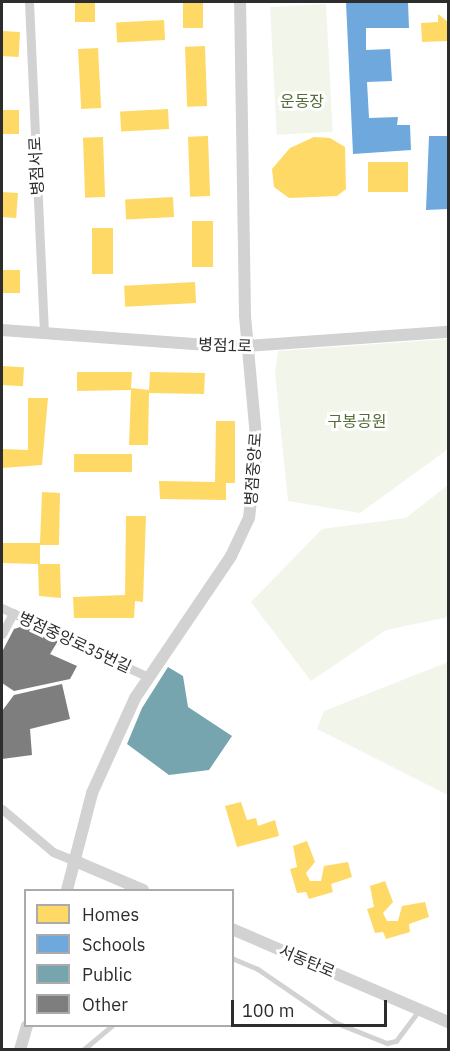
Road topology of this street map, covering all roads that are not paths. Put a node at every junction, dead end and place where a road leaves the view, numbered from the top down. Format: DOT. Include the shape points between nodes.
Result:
graph roads {
  1 [pos="29,2"];
  2 [pos="240,2"];
  3 [pos="2,330"];
  4 [pos="44,331"];
  5 [pos="448,332"];
  6 [pos="249,346"];
  7 [pos="2,608"];
  8 [pos="13,614"];
  9 [pos="2,634"];
  10 [pos="148,676"];
  11 [pos="2,809"];
  12 [pos="75,861"];
  13 [pos="68,889"];
  14 [pos="138,889"];
  15 [pos="234,930"];
  16 [pos="234,959"];
  17 [pos="420,1009"];
  18 [pos="448,1022"];
  19 [pos="27,1027"];
  20 [pos="111,1027"];
  21 [pos="21,1050"];
  22 [pos="83,1050"];
  1 -- 4 [label="street, 병점서로"];
  2 -- 6 [label="street, 병점중앙로"];
  3 -- 4 [label="street, 병점1로"];
  4 -- 6 [label="street, 병점1로"];
  5 -- 6 [label="street, 병점1로"];
  6 -- 10 [label="street, 병점중앙로" via="257,448 249,518 231,556"];
  7 -- 8 [label="street, 병점중앙로35번길"];
  8 -- 9 [label="street"];
  8 -- 10 [label="street, 병점중앙로35번길"];
  10 -- 12 [label="street, 병점중앙로" via="92,793"];
  11 -- 12 [label="street" via="53,852"];
  12 -- 13 [label="street, 병점중앙로"];
  12 -- 14 [label="street"];
  15 -- 17 [label="street, 서동탄로"];
  16 -- 17 [label="lane" via="258,969 337,1023 387,1043 396,1041"];
  17 -- 18 [label="street, 서동탄로"];
  19 -- 21 [label="street"];
  20 -- 22 [label="lane"];
}
